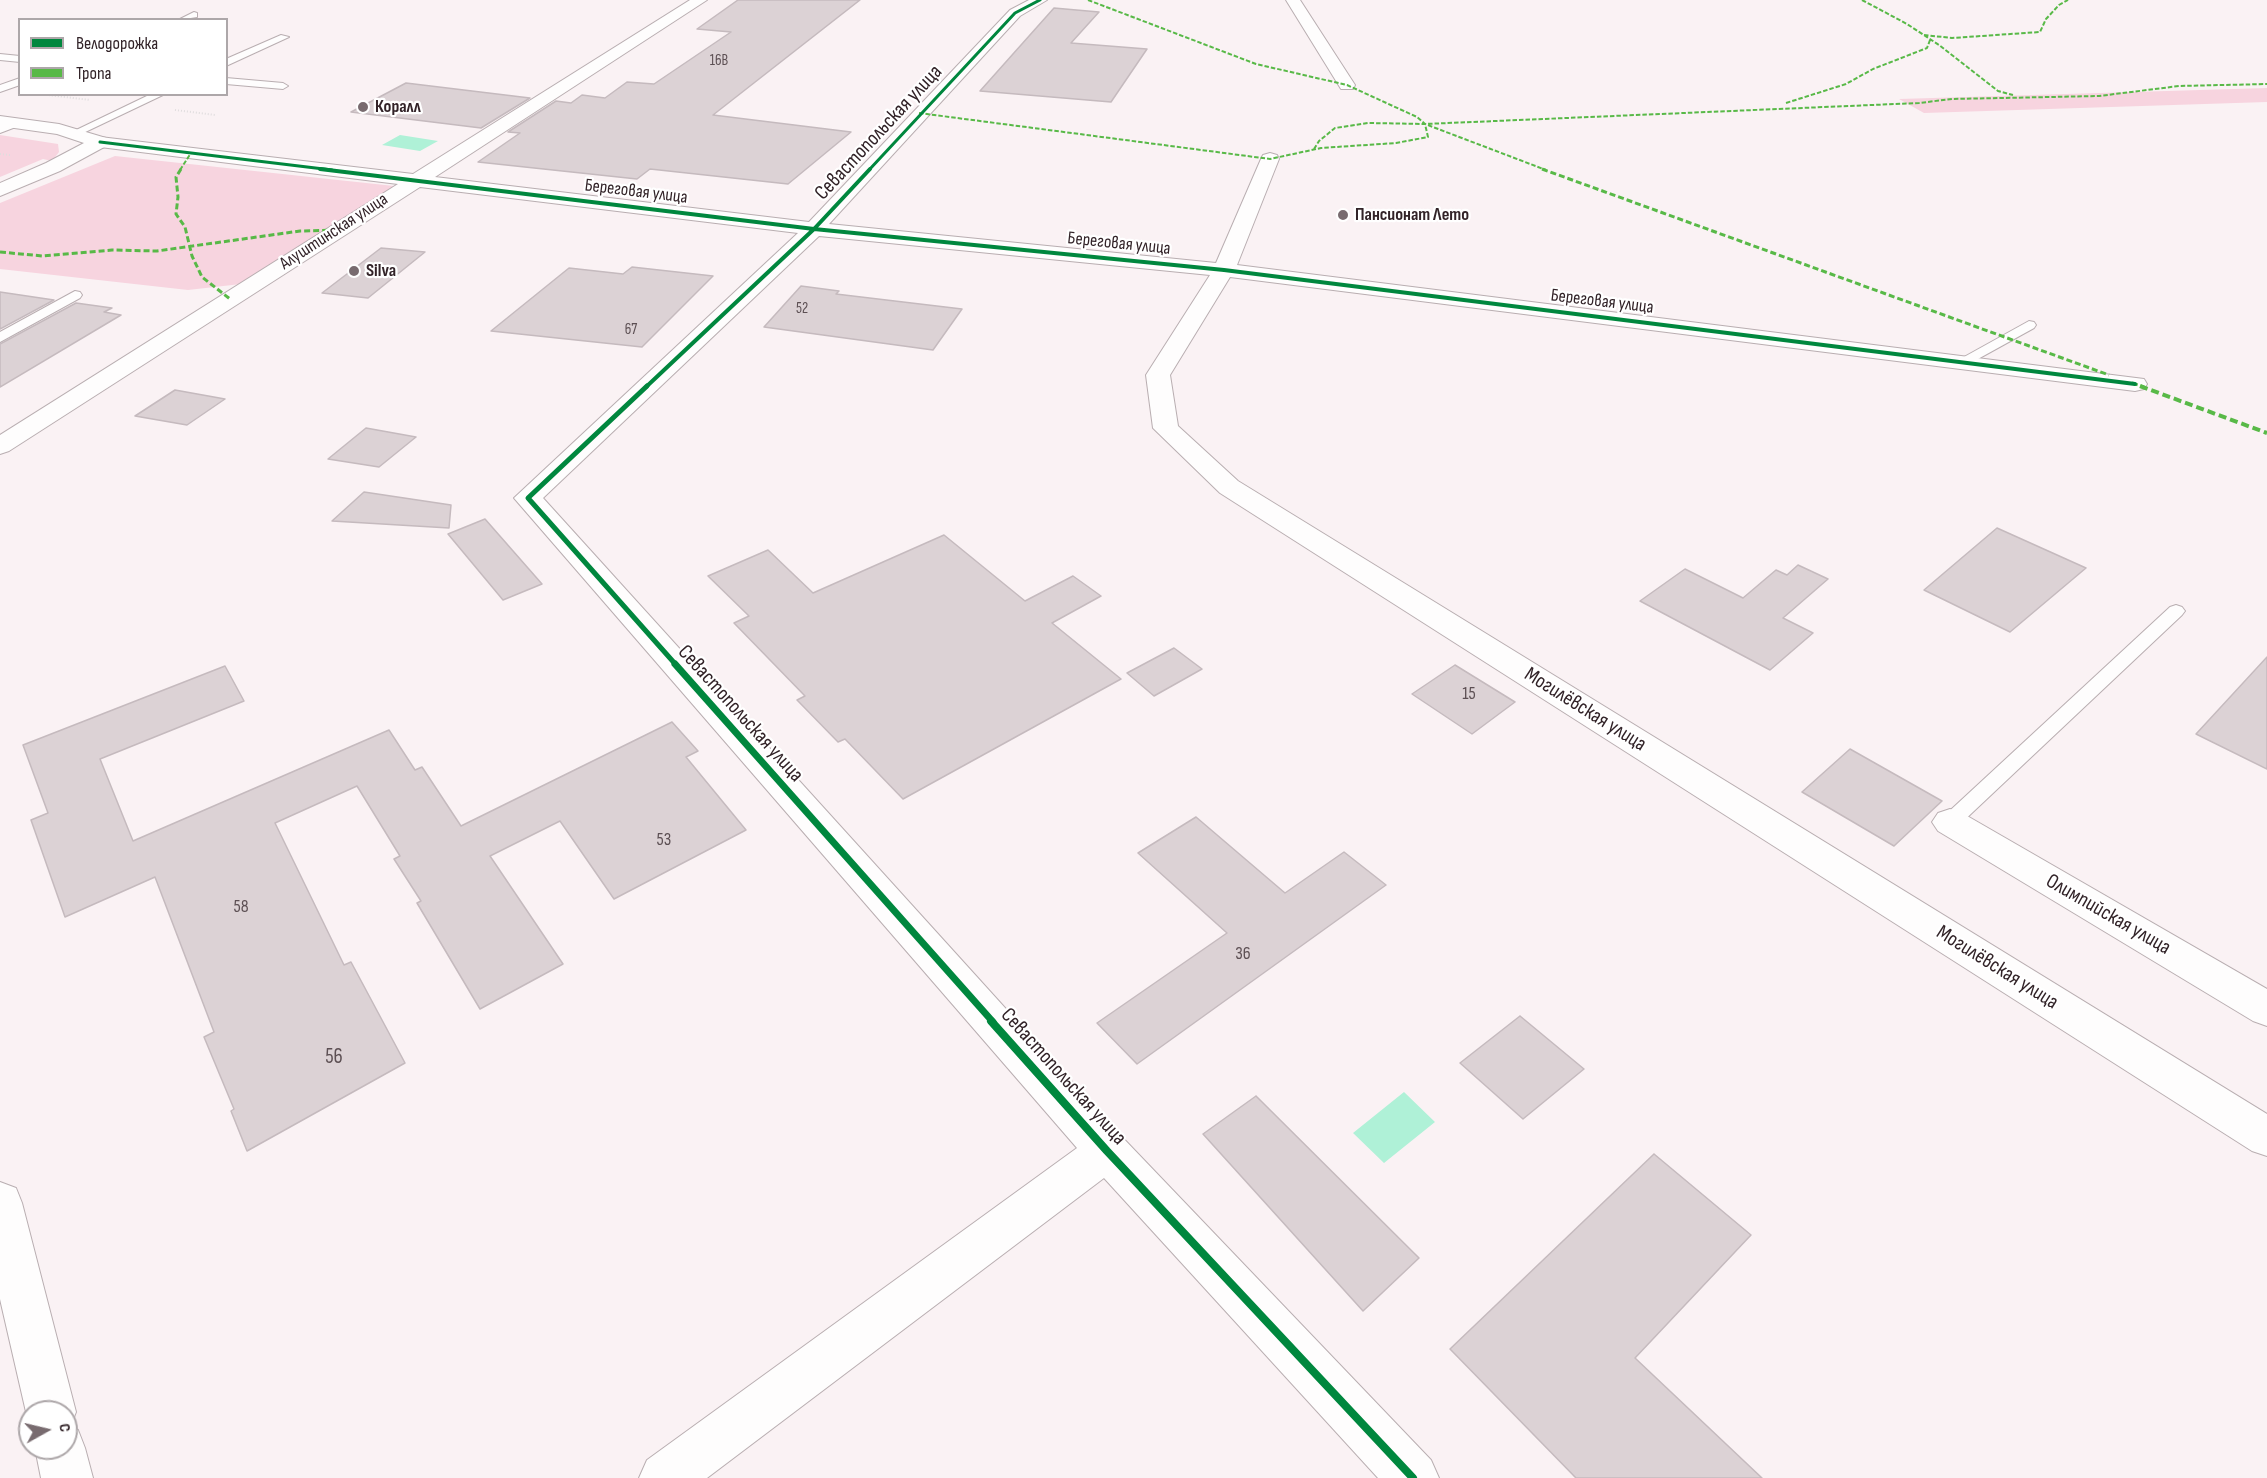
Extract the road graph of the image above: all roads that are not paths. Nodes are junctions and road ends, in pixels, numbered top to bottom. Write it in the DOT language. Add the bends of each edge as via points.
graph roads {
  1 [pos="700,0"];
  2 [pos="1040,0"];
  3 [pos="1293,0"];
  4 [pos="194,15"];
  5 [pos="187,18"];
  6 [pos="284,37"];
  7 [pos="0,57"];
  8 [pos="18,59"];
  9 [pos="228,62"];
  10 [pos="228,81"];
  11 [pos="18,82"];
  12 [pos="1347,84"];
  13 [pos="283,86"];
  14 [pos="0,89"];
  15 [pos="156,96"];
  16 [pos="6,125"];
  17 [pos="75,134"];
  18 [pos="100,142"];
  19 [pos="1270,159"];
  20 [pos="416,180"];
  21 [pos="0,190"];
  22 [pos="814,228"];
  23 [pos="1224,270"];
  24 [pos="75,295"];
  25 [pos="2029,325"];
  26 [pos="0,338"];
  27 [pos="1962,363"];
  28 [pos="2135,384"];
  29 [pos="0,446"];
  30 [pos="2176,611"];
  31 [pos="1950,822"];
  32 [pos="2267,1009"];
  33 [pos="2267,1137"];
  34 [pos="1107,1151"];
  35 [pos="0,1203"];
  36 [pos="48,1400"];
  37 [pos="63,1460"];
  38 [pos="67,1478"];
  39 [pos="665,1478"];
  40 [pos="1413,1478"];
  1 -- 20 [label="street, Алуштинская улица"];
  2 -- 22 [label="street, Севастопольская улица" via="1015,13"];
  3 -- 12 [label="street"];
  4 -- 5 [label="lane"];
  6 -- 9 [label="lane"];
  7 -- 8 [label="lane"];
  10 -- 13 [label="lane"];
  11 -- 14 [label="lane"];
  15 -- 17 [label="lane"];
  16 -- 17 [label="street, Береговая улица"];
  17 -- 18 [label="street, Береговая улица"];
  18 -- 20 [label="street, Береговая улица"];
  18 -- 21 [label="street"];
  19 -- 23 [label="street, Могилёвская улица"];
  20 -- 22 [label="street, Береговая улица"];
  20 -- 29 [label="street, Алуштинская улица"];
  22 -- 23 [label="street, Береговая улица"];
  22 -- 34 [label="street, Севастопольская улица" via="528,498"];
  23 -- 27 [label="street, Береговая улица"];
  23 -- 33 [label="street, Могилёвская улица" via="1158,375 1166,428 1229,487"];
  24 -- 26 [label="lane"];
  25 -- 27 [label="lane"];
  27 -- 28 [label="street, Береговая улица"];
  30 -- 31 [label="lane"];
  31 -- 32 [label="street, Олимпийская улица"];
  34 -- 39 [label="street"];
  34 -- 40 [label="street, Севастопольская улица"];
  35 -- 36 [label="street"];
  37 -- 38 [label="street"];
}
